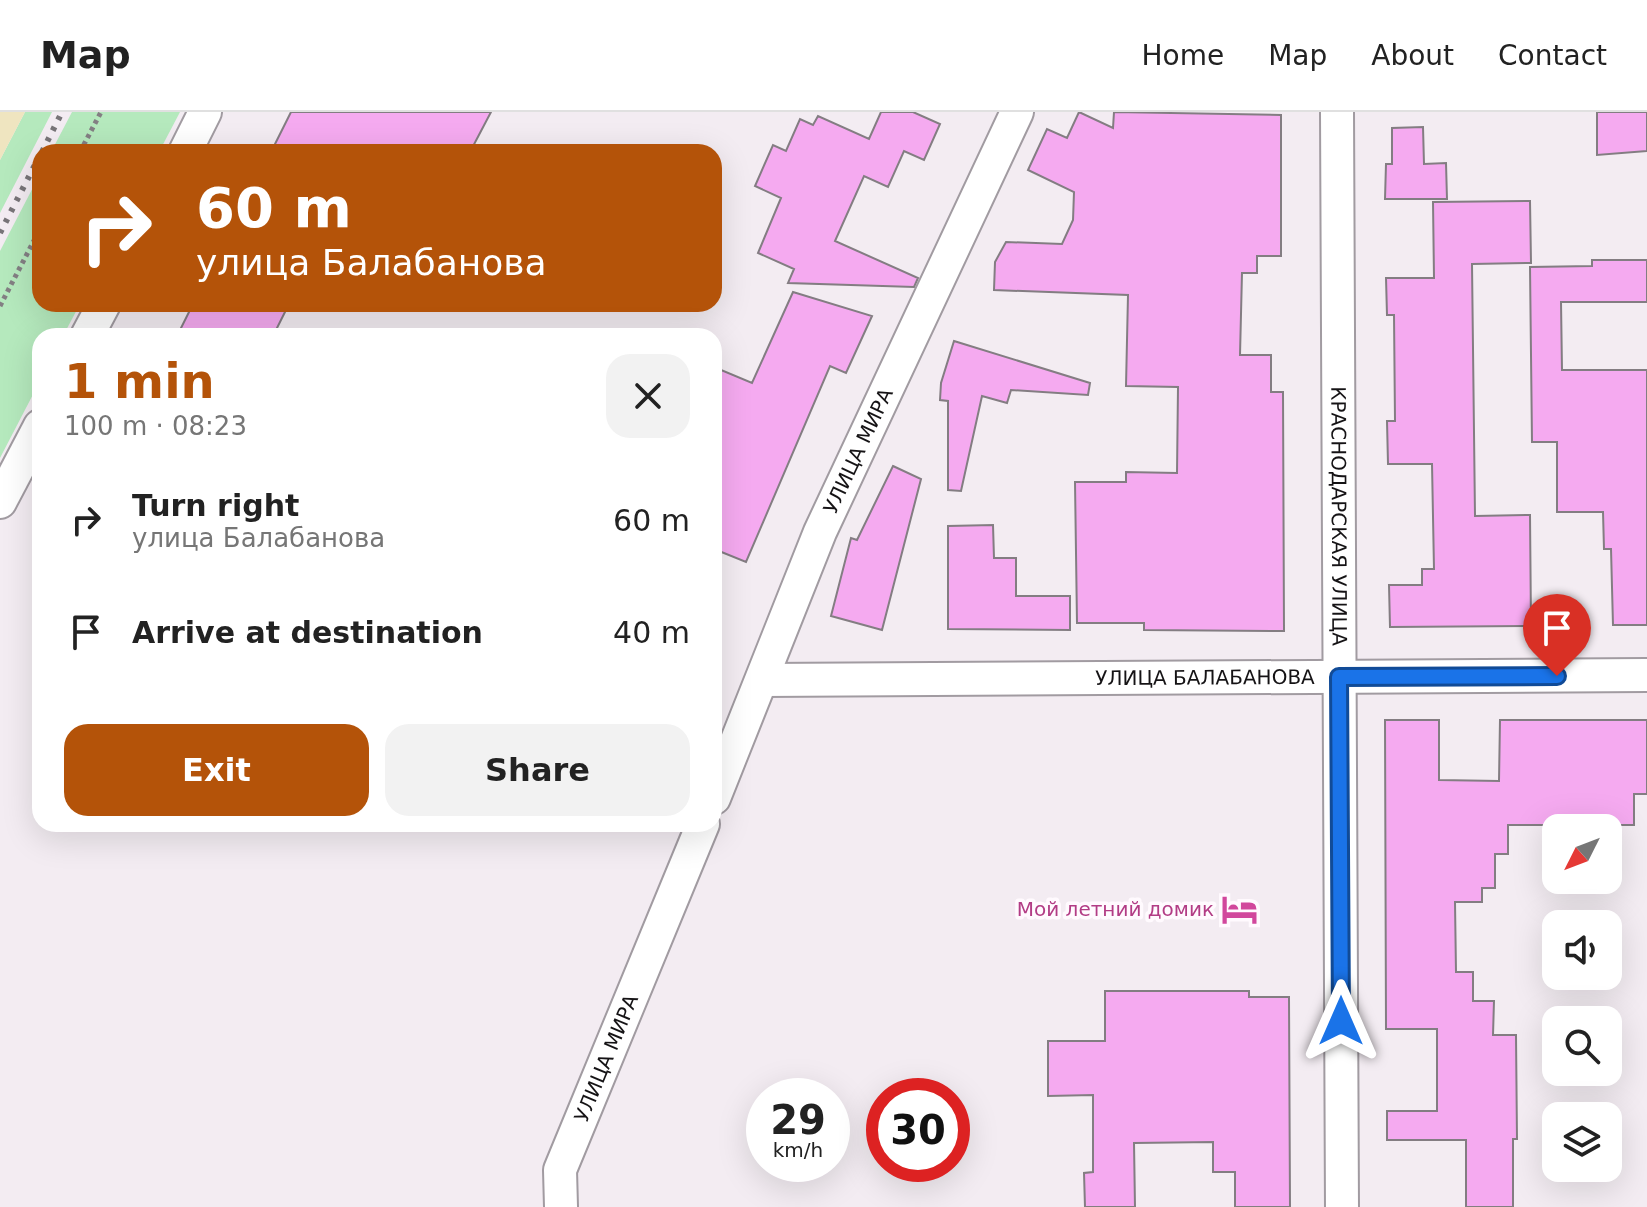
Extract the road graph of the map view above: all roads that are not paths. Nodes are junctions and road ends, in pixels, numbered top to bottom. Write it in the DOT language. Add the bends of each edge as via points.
graph roads {
  1 [pos="205,112"];
  2 [pos="1017,112"];
  3 [pos="1337,112"];
  4 [pos="189,144"];
  5 [pos="32,441"];
  6 [pos="0,502"];
  7 [pos="1647,675"];
  8 [pos="1339,677"];
  9 [pos="763,680"];
  10 [pos="722,779"];
  11 [pos="700,832"];
  12 [pos="561,1207"];
  13 [pos="1342,1207"];
  1 -- 4 [label="street"];
  2 -- 9 [label="street, УЛИЦА МИРА" via="820,532"];
  3 -- 8 [label="street, КРАСНОДАРСКАЯ УЛИЦА"];
  5 -- 6 [label="street"];
  7 -- 8 [label="street, УЛИЦА БАЛАБАНОВА"];
  8 -- 9 [label="street, УЛИЦА БАЛАБАНОВА"];
  8 -- 13 [label="street, КРАСНОДАРСКАЯ УЛИЦА"];
  9 -- 10 [label="street, УЛИЦА МИРА"];
  11 -- 12 [label="street, УЛИЦА МИРА" via="560,1170"];
}
